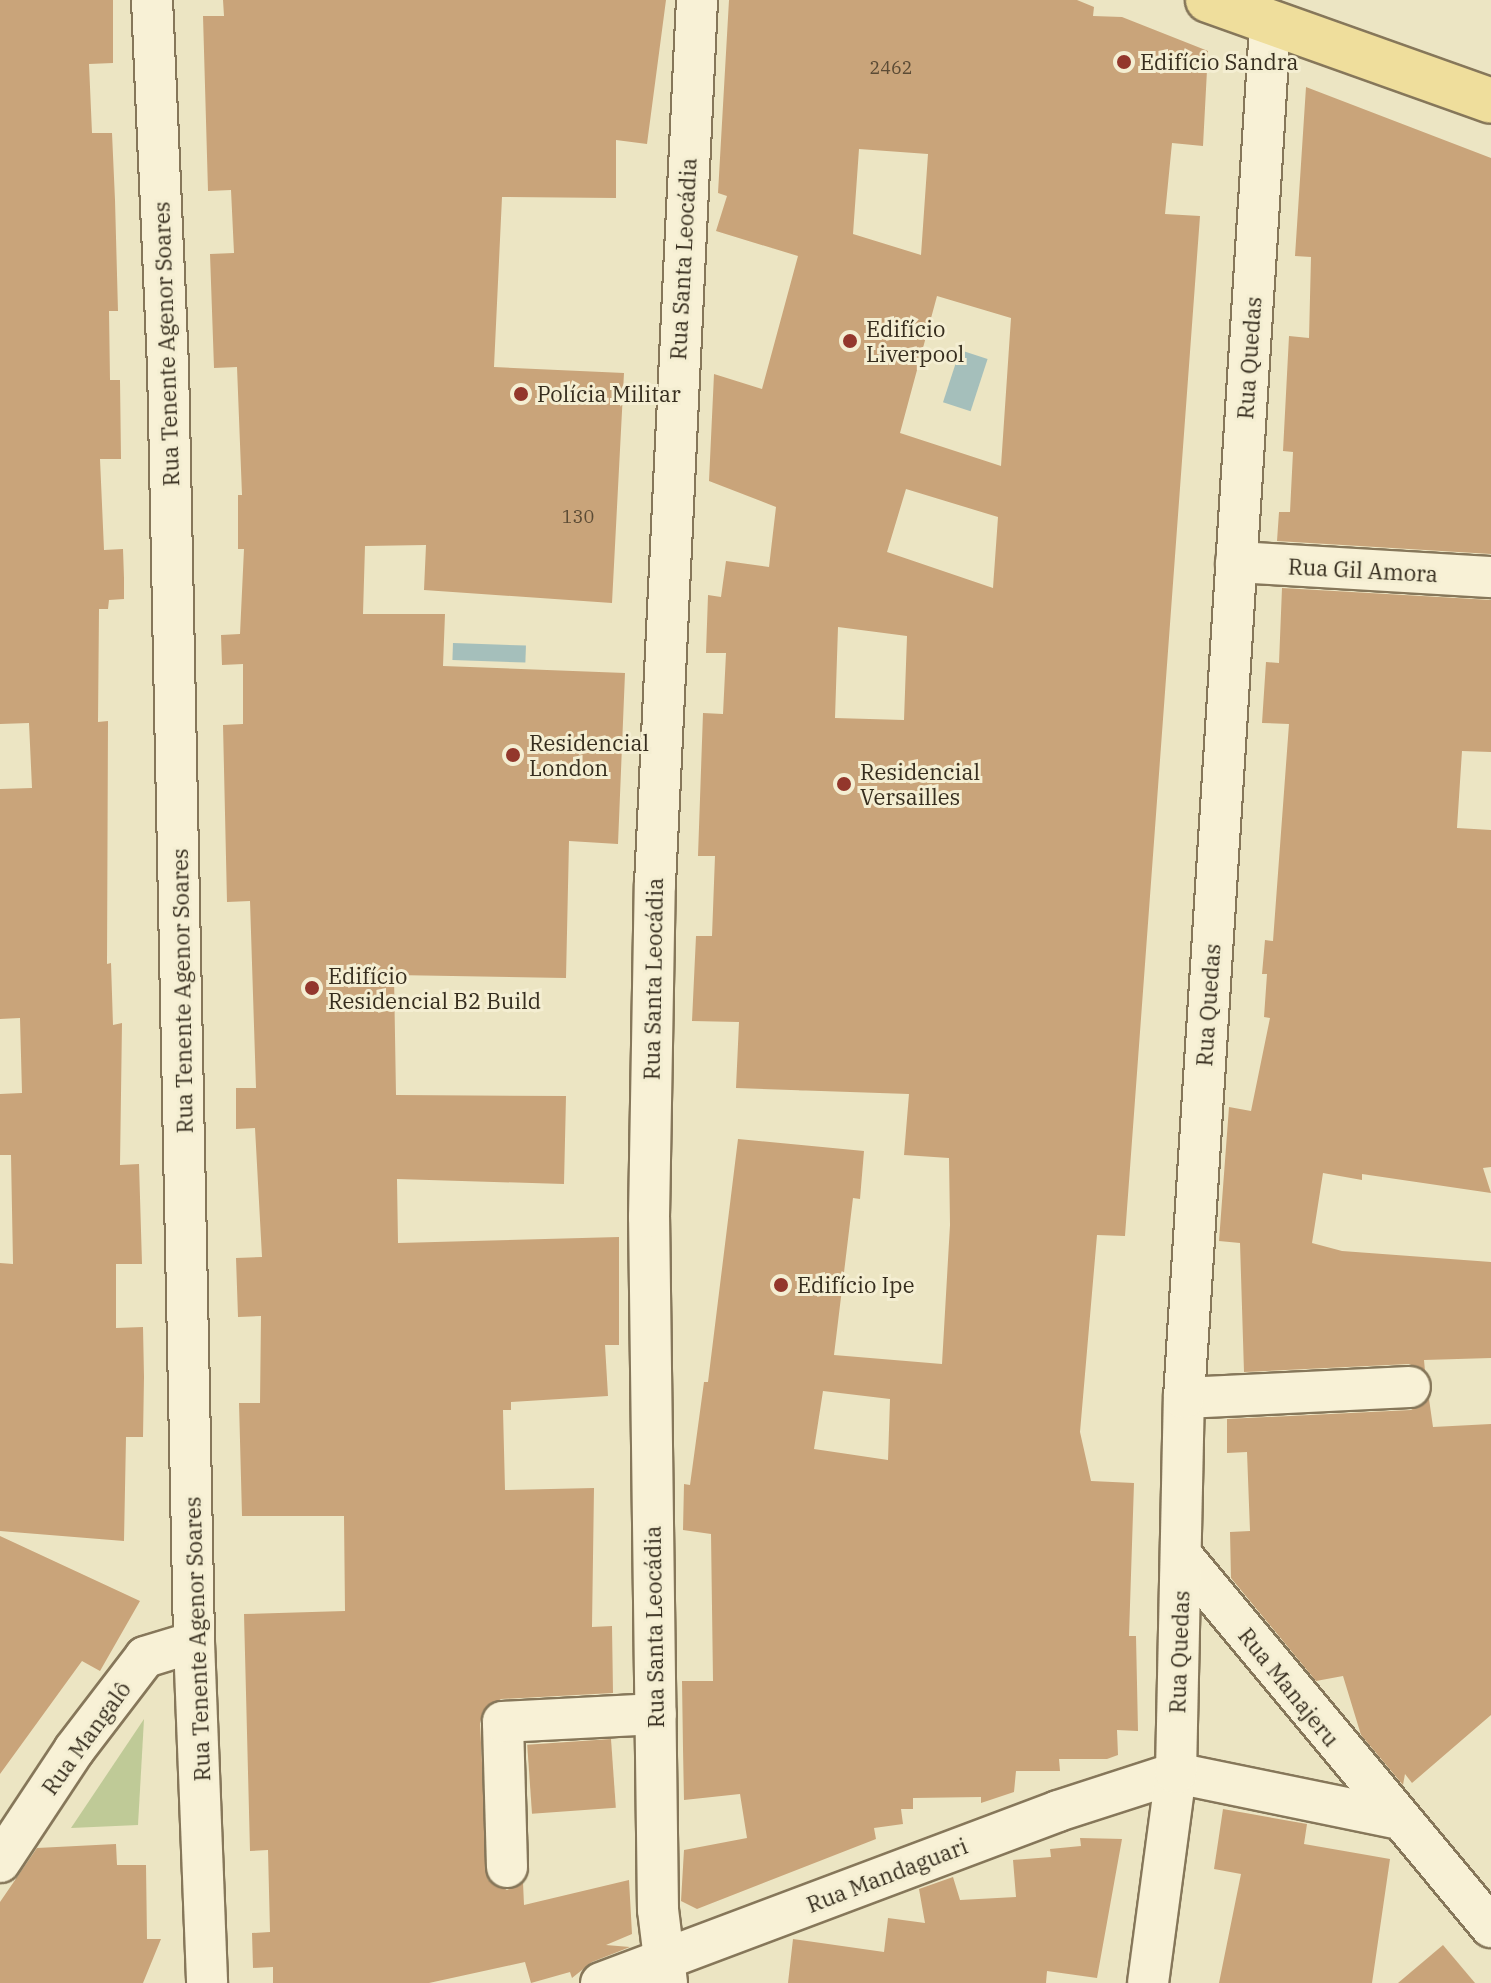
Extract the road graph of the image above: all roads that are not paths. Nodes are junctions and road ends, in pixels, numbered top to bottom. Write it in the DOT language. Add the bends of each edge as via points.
graph roads {
  1 [pos="152,0"];
  2 [pos="697,0"];
  3 [pos="1208,0"];
  4 [pos="1270,26"];
  5 [pos="1491,101"];
  6 [pos="1236,562"];
  7 [pos="1491,577"];
  8 [pos="1410,1387"];
  9 [pos="1184,1398"];
  10 [pos="1182,1556"];
  11 [pos="194,1642"];
  12 [pos="656,1714"];
  13 [pos="1176,1773"];
  14 [pos="1395,1818"];
  15 [pos="0,1862"];
  16 [pos="507,1867"];
  17 [pos="1491,1927"];
  18 [pos="667,1970"];
  19 [pos="207,1983"];
  20 [pos="601,1983"];
  21 [pos="1148,1983"];
  1 -- 11 [label="street, Rua Tenente Agenor Soares" via="168,365"];
  2 -- 12 [label="street, Rua Santa Leocádia" via="655,884 649,1217"];
  3 -- 4 [label="main road"];
  4 -- 5 [label="main road"];
  4 -- 6 [label="street, Rua Quedas"];
  6 -- 7 [label="street, Rua Gil Amora"];
  6 -- 9 [label="street, Rua Quedas"];
  8 -- 9 [label="street"];
  9 -- 10 [label="street, Rua Quedas"];
  10 -- 13 [label="street, Rua Quedas"];
  10 -- 14 [label="street, Rua Manajeru"];
  11 -- 15 [label="street, Rua Mangalô" via="145,1657 74,1750"];
  11 -- 19 [label="street, Rua Tenente Agenor Soares"];
  12 -- 16 [label="street" via="503,1722"];
  12 -- 18 [label="street, Rua Santa Leocádia" via="658,1910"];
  13 -- 14 [label="street"];
  13 -- 18 [label="street, Rua Mandaguari" via="1058,1811"];
  13 -- 21 [label="street, Rua Quedas"];
  14 -- 17 [label="street, Rua Manajeru"];
  18 -- 20 [label="street, Rua Mandaguari"];
}
